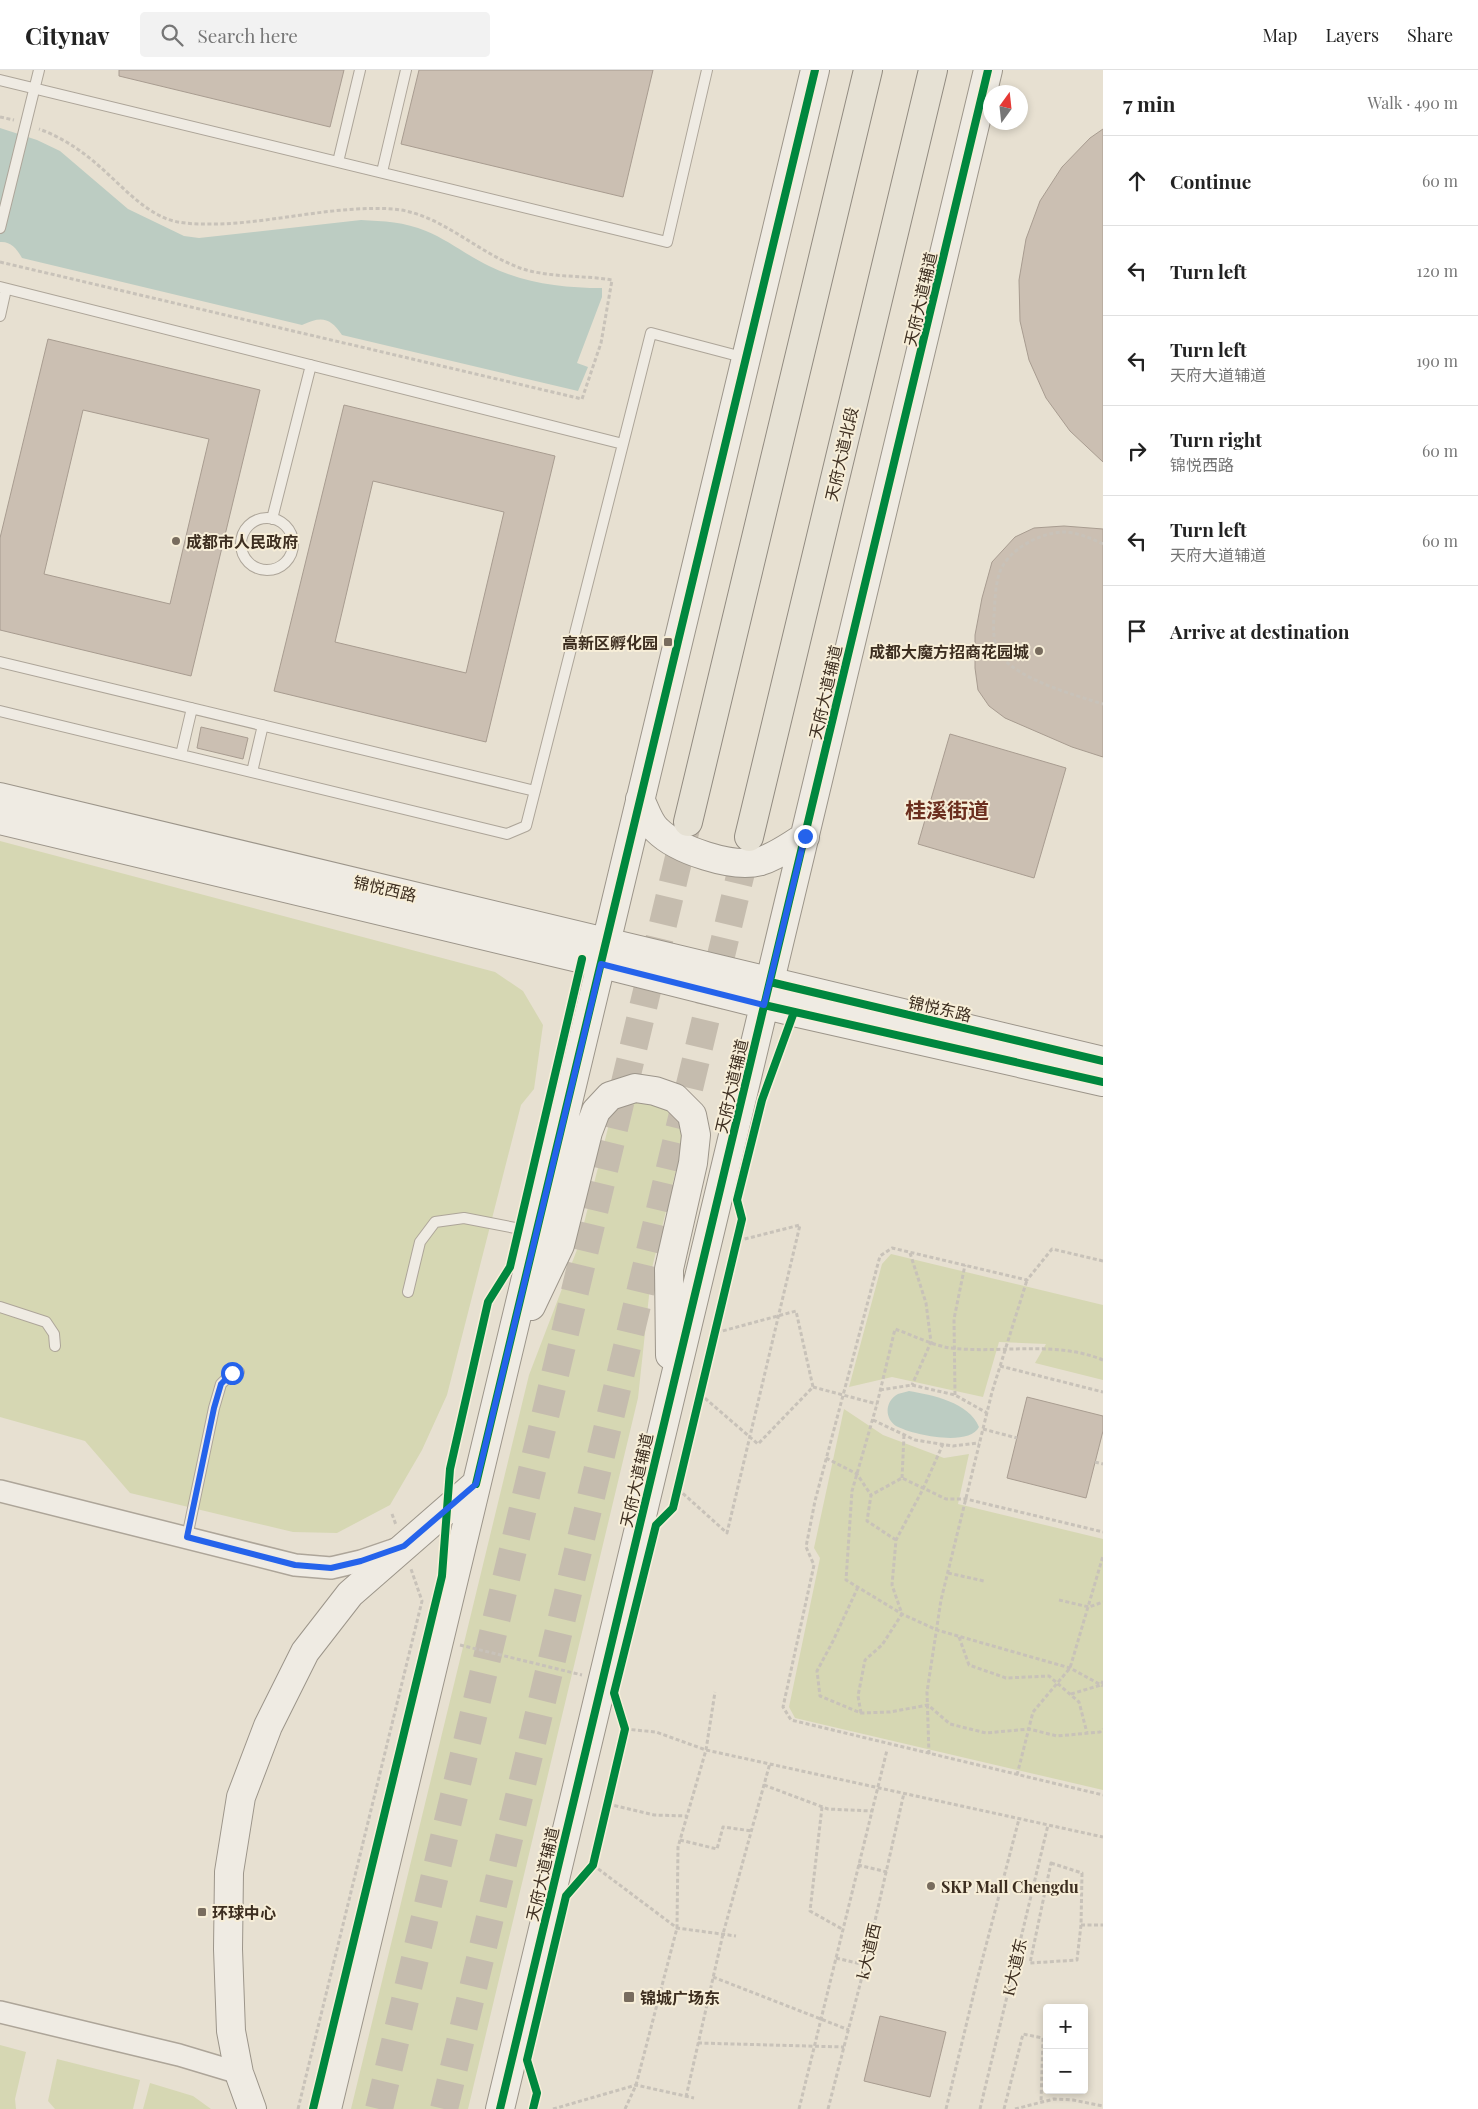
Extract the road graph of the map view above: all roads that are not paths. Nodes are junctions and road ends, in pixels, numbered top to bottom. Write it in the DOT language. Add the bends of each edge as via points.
graph roads {
  1 [pos="39,70"];
  2 [pos="360,70"];
  3 [pos="406,70"];
  4 [pos="707,70"];
  5 [pos="815,70"];
  6 [pos="868,70"];
  7 [pos="933,70"];
  8 [pos="988,70"];
  9 [pos="0,80"];
  10 [pos="34,88"];
  11 [pos="338,162"];
  12 [pos="382,172"];
  13 [pos="0,228"];
  14 [pos="3,288"];
  15 [pos="0,316"];
  16 [pos="746,358"];
  17 [pos="311,365"];
  18 [pos="623,444"];
  19 [pos="272,519"];
  20 [pos="0,662"];
  21 [pos="192,708"];
  22 [pos="0,711"];
  23 [pos="263,725"];
  24 [pos="180,755"];
  25 [pos="252,772"];
  26 [pos="535,791"];
  27 [pos="0,796"];
  28 [pos="640,799"];
  29 [pos="0,820"];
  30 [pos="688,822"];
  31 [pos="805,836"];
  32 [pos="749,837"];
  33 [pos="604,952"];
  34 [pos="767,993"];
  35 [pos="1103,1061"];
  36 [pos="1103,1082"];
  37 [pos="537,1232"];
  38 [pos="408,1292"];
  39 [pos="0,1307"];
  40 [pos="55,1346"];
  41 [pos="508,1354"];
  42 [pos="239,1372"];
  43 [pos="671,1394"];
  44 [pos="476,1484"];
  45 [pos="0,1491"];
  46 [pos="187,1537"];
  47 [pos="404,1546"];
  48 [pos="0,2012"];
  49 [pos="239,2073"];
  50 [pos="252,2109"];
  51 [pos="327,2109"];
  52 [pos="500,2109"];
  1 -- 10 [label="lane"];
  2 -- 11 [label="lane"];
  3 -- 12 [label="lane"];
  4 -- 12 [label="lane" via="667,242"];
  5 -- 16 [label="street"];
  6 -- 30 [label="main road"];
  7 -- 32 [label="main road, 天府大道北段"];
  8 -- 31 [label="street, 天府大道辅道"];
  9 -- 10 [label="lane"];
  10 -- 11 [label="lane"];
  10 -- 13 [label="lane"];
  11 -- 12 [label="lane"];
  14 -- 15 [label="lane"];
  14 -- 17 [label="lane"];
  16 -- 18 [label="lane" via="651,333"];
  16 -- 28 [label="street"];
  17 -- 18 [label="lane"];
  17 -- 19 [label="lane"];
  18 -- 26 [label="lane"];
  19 -- 19 [label="lane" via="255,521 243,534 241,542 246,559 260,569 276,568 289,558 292,550 293,542 286,527"];
  20 -- 21 [label="lane"];
  21 -- 23 [label="lane"];
  21 -- 24 [label="lane"];
  22 -- 24 [label="lane"];
  23 -- 25 [label="lane"];
  23 -- 26 [label="lane"];
  24 -- 25 [label="lane"];
  25 -- 26 [label="lane" via="507,834 526,826"];
  27 -- 33 [label="street, 锦悦西路"];
  28 -- 31 [label="street" via="655,829 675,844 730,862 760,861"];
  28 -- 33 [label="street"];
  29 -- 33 [label="street, 锦悦西路"];
  31 -- 34 [label="street, 天府大道辅道"];
  33 -- 34 [label="street, 锦悦西路"];
  33 -- 37 [label="street"];
  34 -- 35 [label="street, 锦悦东路"];
  34 -- 36 [label="street"];
  34 -- 43 [label="street, 天府大道辅道"];
  37 -- 38 [label="lane" via="464,1218 435,1222 420,1242"];
  37 -- 41 [label="street"];
  39 -- 40 [label="lane" via="46,1322 54,1334"];
  41 -- 43 [label="street" via="560,1245 596,1112 610,1096 634,1088 655,1091 675,1098 692,1115 696,1135 693,1163 668,1269"];
  41 -- 44 [label="street"];
  42 -- 46 [label="lane" via="232,1373 221,1384"];
  43 -- 52 [label="street, 天府大道辅道"];
  44 -- 47 [label="street"];
  44 -- 51 [label="street" via="427,1637"];
  45 -- 46 [label="street"];
  46 -- 47 [label="street" via="295,1565 331,1568"];
  47 -- 49 [label="street" via="350,1594 305,1652 268,1726 241,1797 229,1872 228,1949 232,2031"];
  48 -- 49 [label="street" via="179,2055"];
  49 -- 50 [label="street"];
}
